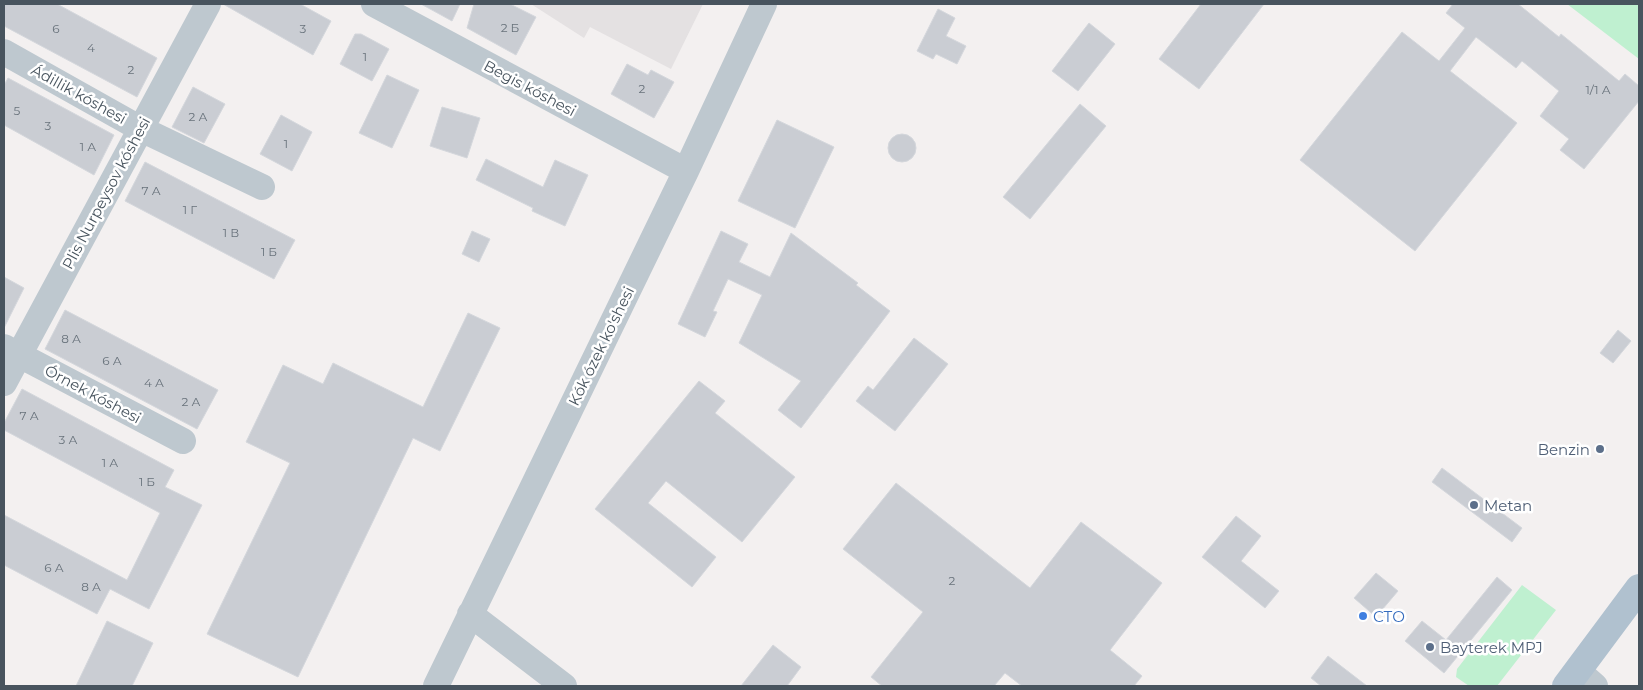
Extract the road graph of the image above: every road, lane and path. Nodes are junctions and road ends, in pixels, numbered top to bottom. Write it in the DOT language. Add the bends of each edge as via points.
graph roads {
  1 [pos="208,4"];
  2 [pos="374,4"];
  3 [pos="764,4"];
  4 [pos="4,52"];
  5 [pos="141,129"];
  6 [pos="686,172"];
  7 [pos="262,187"];
  8 [pos="11,351"];
  9 [pos="4,383"];
  10 [pos="183,441"];
  11 [pos="1639,588"];
  12 [pos="470,614"];
  13 [pos="1580,681"];
  14 [pos="436,686"];
  15 [pos="564,686"];
  1 -- 5 [label="street, Plis Nurpeysov kóshesi"];
  2 -- 6 [label="street, Begis kóshesi"];
  3 -- 6 [label="street, Kók ózek ko'shesi"];
  4 -- 5 [label="street, Ádillik kóshesi"];
  5 -- 7 [label="street, Ádillik kóshesi"];
  5 -- 8 [label="street, Plis Nurpeysov kóshesi"];
  6 -- 12 [label="street, Kók ózek ko'shesi"];
  8 -- 9 [label="street, Plis Nurpeysov kóshesi"];
  8 -- 10 [label="street, Órnek kóshesi"];
  11 -- 13 [label="main road"];
  12 -- 14 [label="street, Kók ózek ko'shesi"];
  12 -- 15 [label="street"];
}
